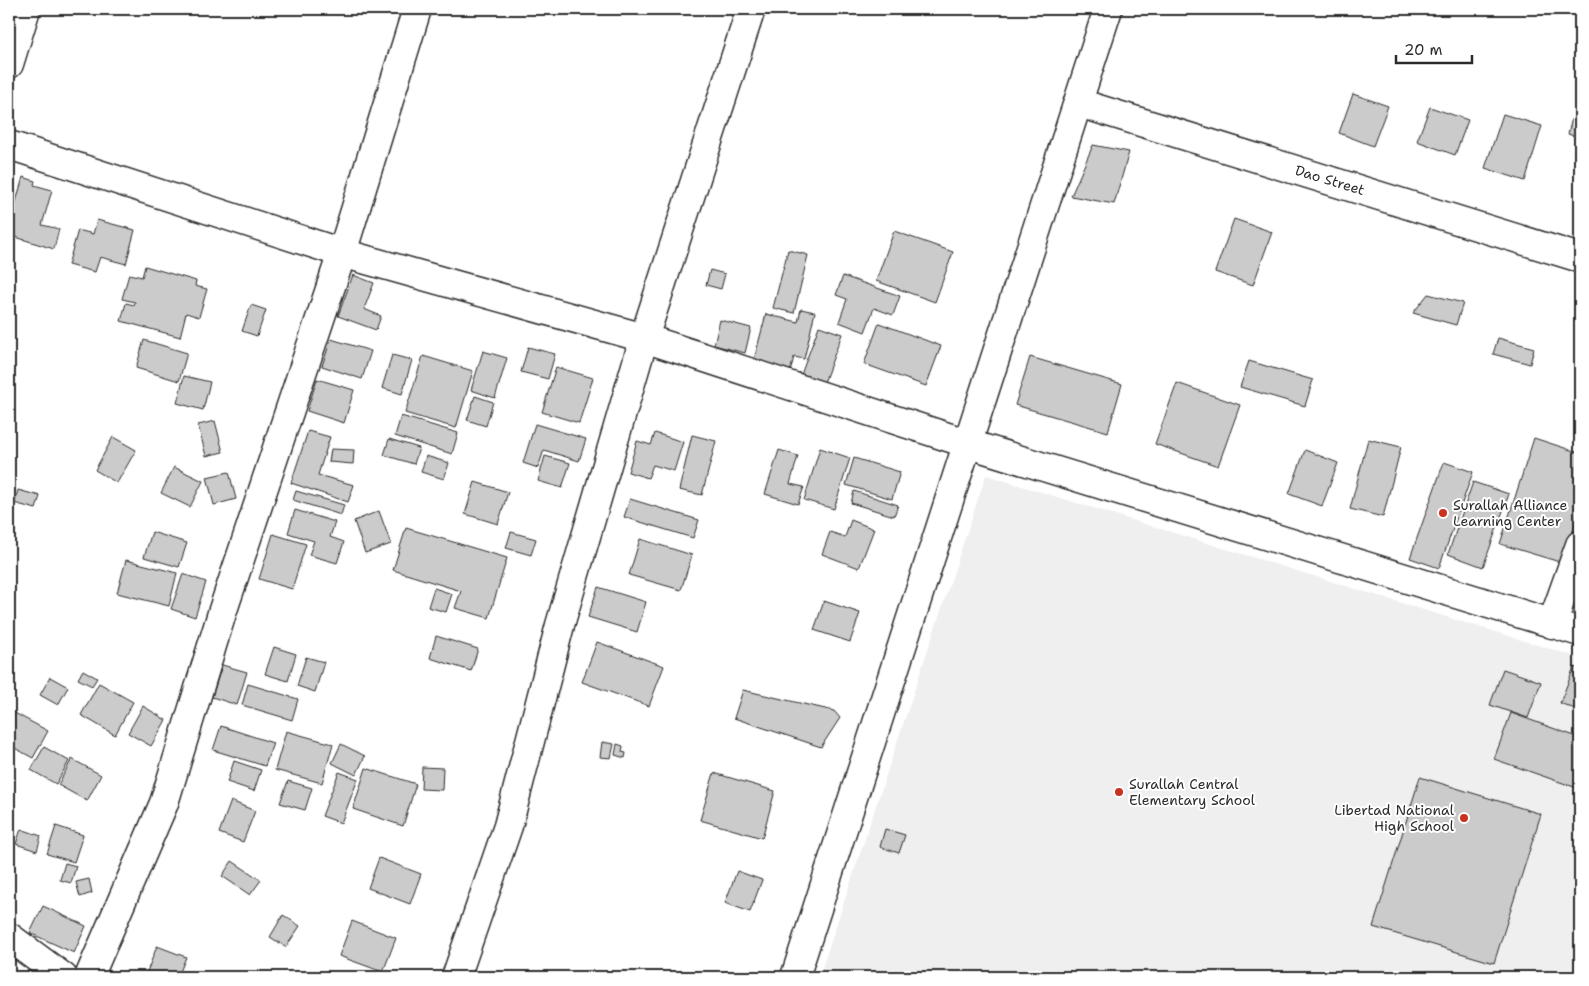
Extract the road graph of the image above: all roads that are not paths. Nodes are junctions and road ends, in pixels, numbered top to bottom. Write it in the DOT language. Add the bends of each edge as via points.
graph roads {
  1 [pos="26,9"];
  2 [pos="417,9"];
  3 [pos="751,9"];
  4 [pos="1108,9"];
  5 [pos="9,64"];
  6 [pos="1079,103"];
  7 [pos="9,145"];
  8 [pos="342,253"];
  9 [pos="1580,258"];
  10 [pos="644,338"];
  11 [pos="969,444"];
  12 [pos="1580,546"];
  13 [pos="1552,624"];
  14 [pos="1580,632"];
  15 [pos="9,937"];
  16 [pos="63,977"];
  17 [pos="89,977"];
  18 [pos="456,977"];
  19 [pos="795,977"];
  1 -- 5 [label="street"];
  2 -- 8 [label="street"];
  3 -- 10 [label="street"];
  4 -- 6 [label="street"];
  6 -- 9 [label="street, Dao Street"];
  6 -- 11 [label="street"];
  7 -- 8 [label="street"];
  8 -- 10 [label="street"];
  8 -- 17 [label="street" via="222,613 164,803"];
  10 -- 11 [label="street"];
  10 -- 18 [label="street" via="560,625 508,826"];
  11 -- 13 [label="street"];
  11 -- 19 [label="street"];
  12 -- 13 [label="street"];
  13 -- 14 [label="street"];
  15 -- 16 [label="street"];
}
